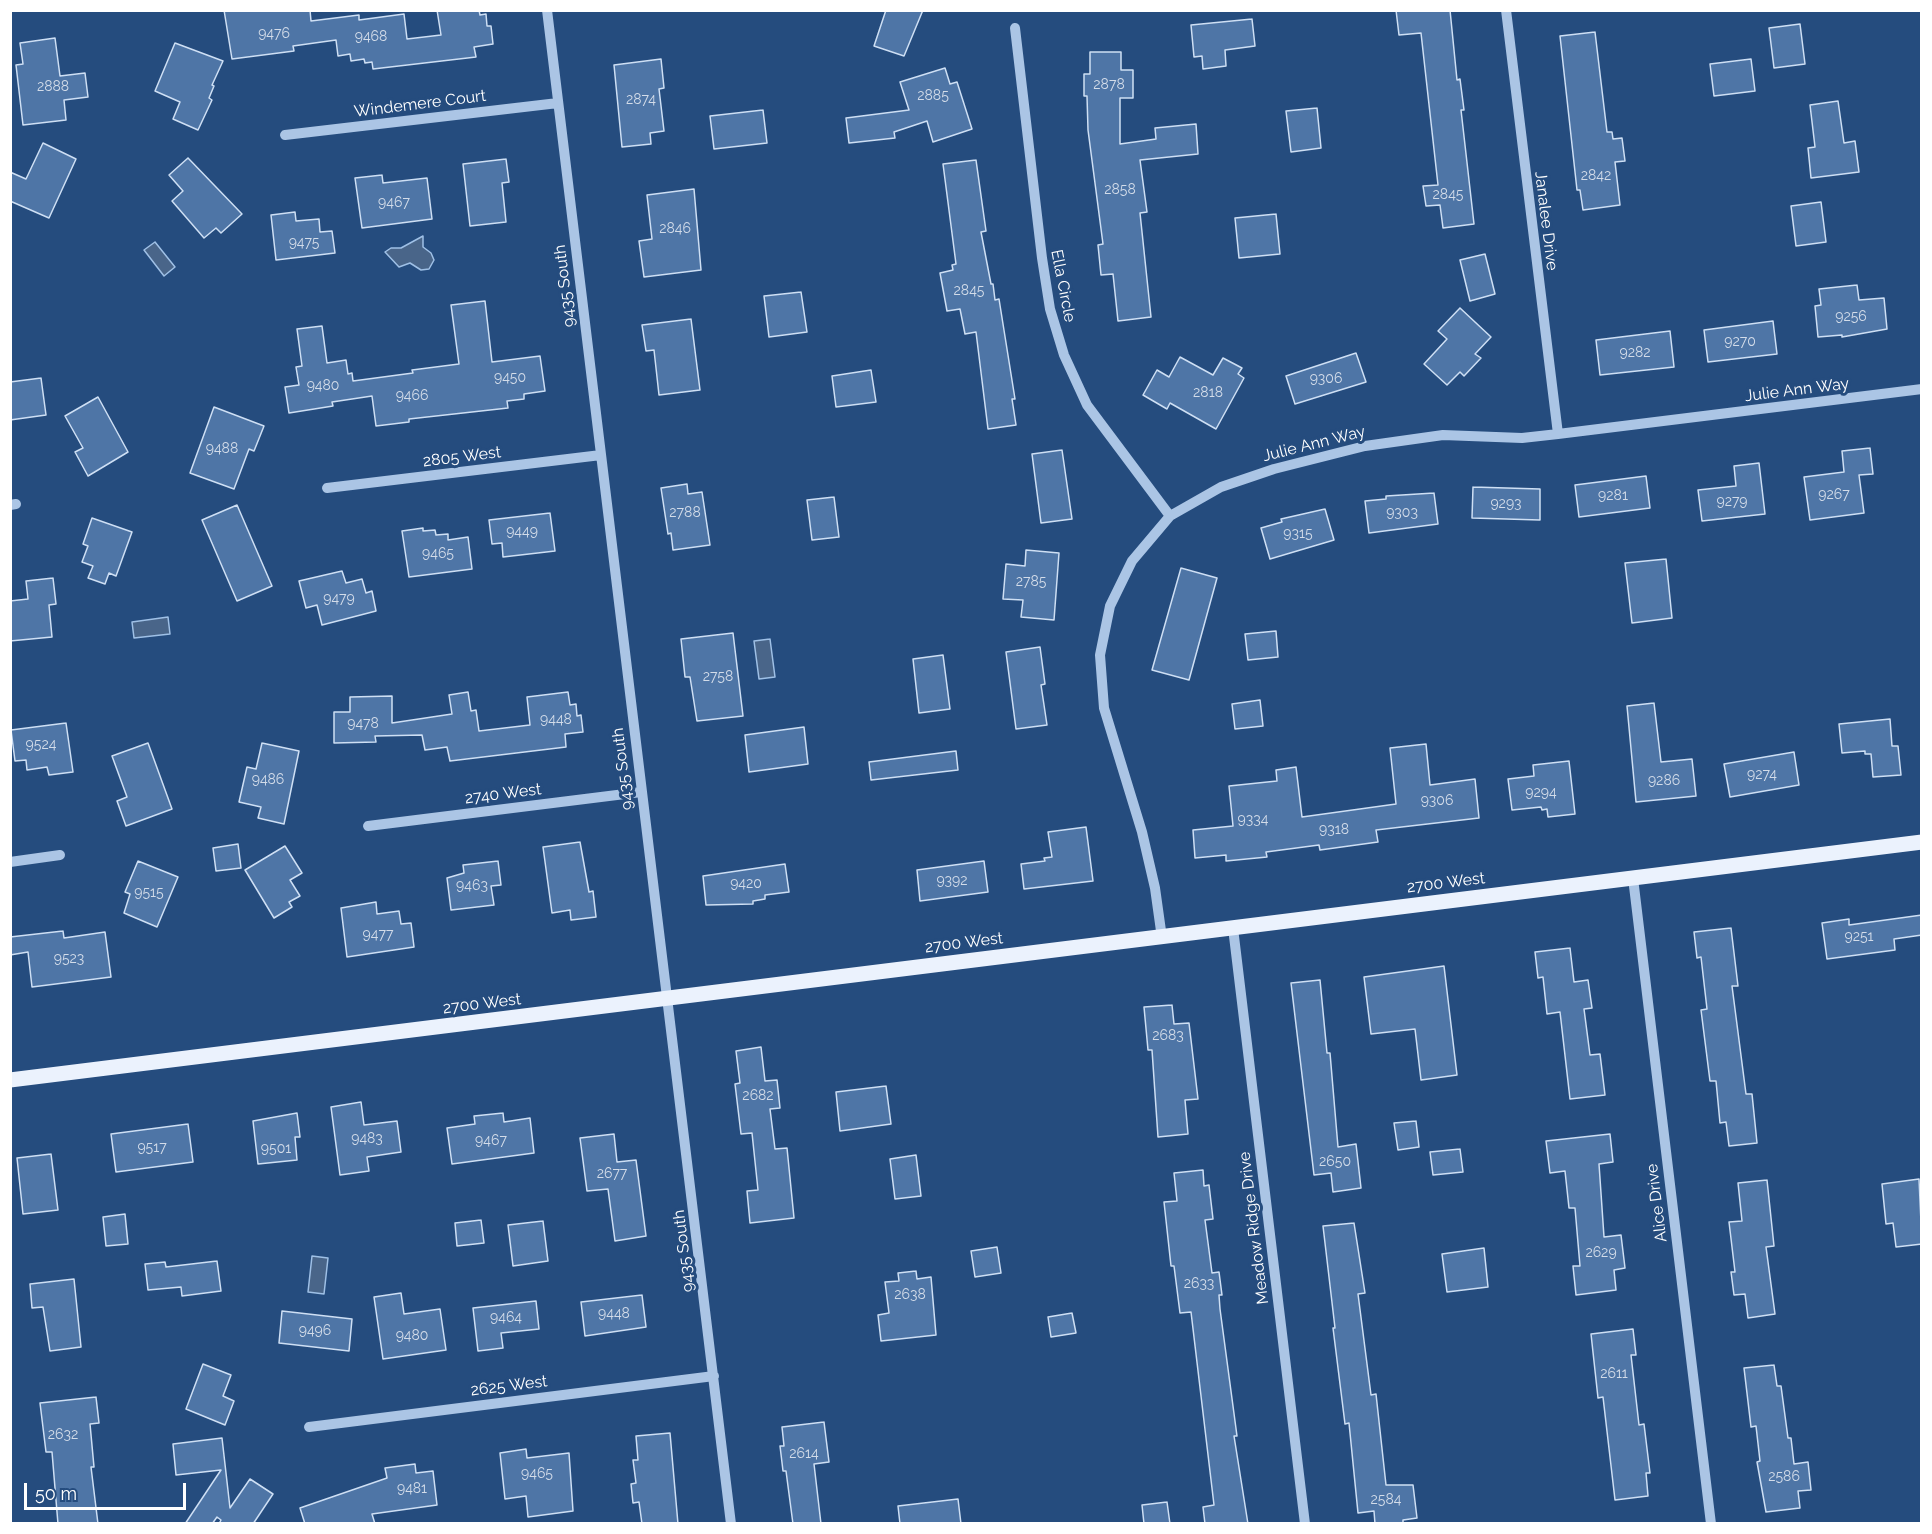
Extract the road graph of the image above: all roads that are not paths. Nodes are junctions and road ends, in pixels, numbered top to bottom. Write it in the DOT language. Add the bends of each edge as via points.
graph roads {
  1 [pos="547,10"];
  2 [pos="1506,10"];
  3 [pos="1015,28"];
  4 [pos="558,103"];
  5 [pos="285,135"];
  6 [pos="1922,389"];
  7 [pos="1558,434"];
  8 [pos="600,455"];
  9 [pos="327,488"];
  10 [pos="1170,516"];
  11 [pos="641,792"];
  12 [pos="368,826"];
  13 [pos="1922,842"];
  14 [pos="60,855"];
  15 [pos="10,861"];
  16 [pos="1634,878"];
  17 [pos="1233,928"];
  18 [pos="1162,938"];
  19 [pos="666,1000"];
  20 [pos="10,1080"];
  21 [pos="714,1376"];
  22 [pos="309,1427"];
  23 [pos="731,1524"];
  24 [pos="1305,1524"];
  25 [pos="1712,1524"];
  1 -- 4 [label="street, 9435 South"];
  2 -- 7 [label="street, Janalee Drive"];
  3 -- 10 [label="street, Ella Circle" via="1050,309 1064,355 1087,405"];
  4 -- 5 [label="street, Windemere Court"];
  4 -- 8 [label="street, 9435 South"];
  6 -- 7 [label="street, Julie Ann Way"];
  7 -- 10 [label="street, Julie Ann Way" via="1522,438 1443,435 1365,446 1221,487"];
  8 -- 9 [label="street, 2805 West"];
  8 -- 11 [label="street, 9435 South"];
  10 -- 18 [label="street, Julie Ann Way" via="1132,561 1110,606 1100,655 1104,708 1142,832"];
  11 -- 12 [label="street, 2740 West"];
  11 -- 19 [label="street, 9435 South"];
  13 -- 16 [label="main road, 2700 West"];
  14 -- 15 [label="street"];
  16 -- 17 [label="main road, 2700 West"];
  16 -- 25 [label="street, Alice Drive"];
  17 -- 18 [label="main road, 2700 West"];
  17 -- 24 [label="street, Meadow Ridge Drive"];
  18 -- 19 [label="main road, 2700 West"];
  19 -- 20 [label="main road, 2700 West"];
  19 -- 21 [label="street, 9435 South"];
  21 -- 22 [label="street, 2625 West"];
  21 -- 23 [label="street, 9435 South"];
}
